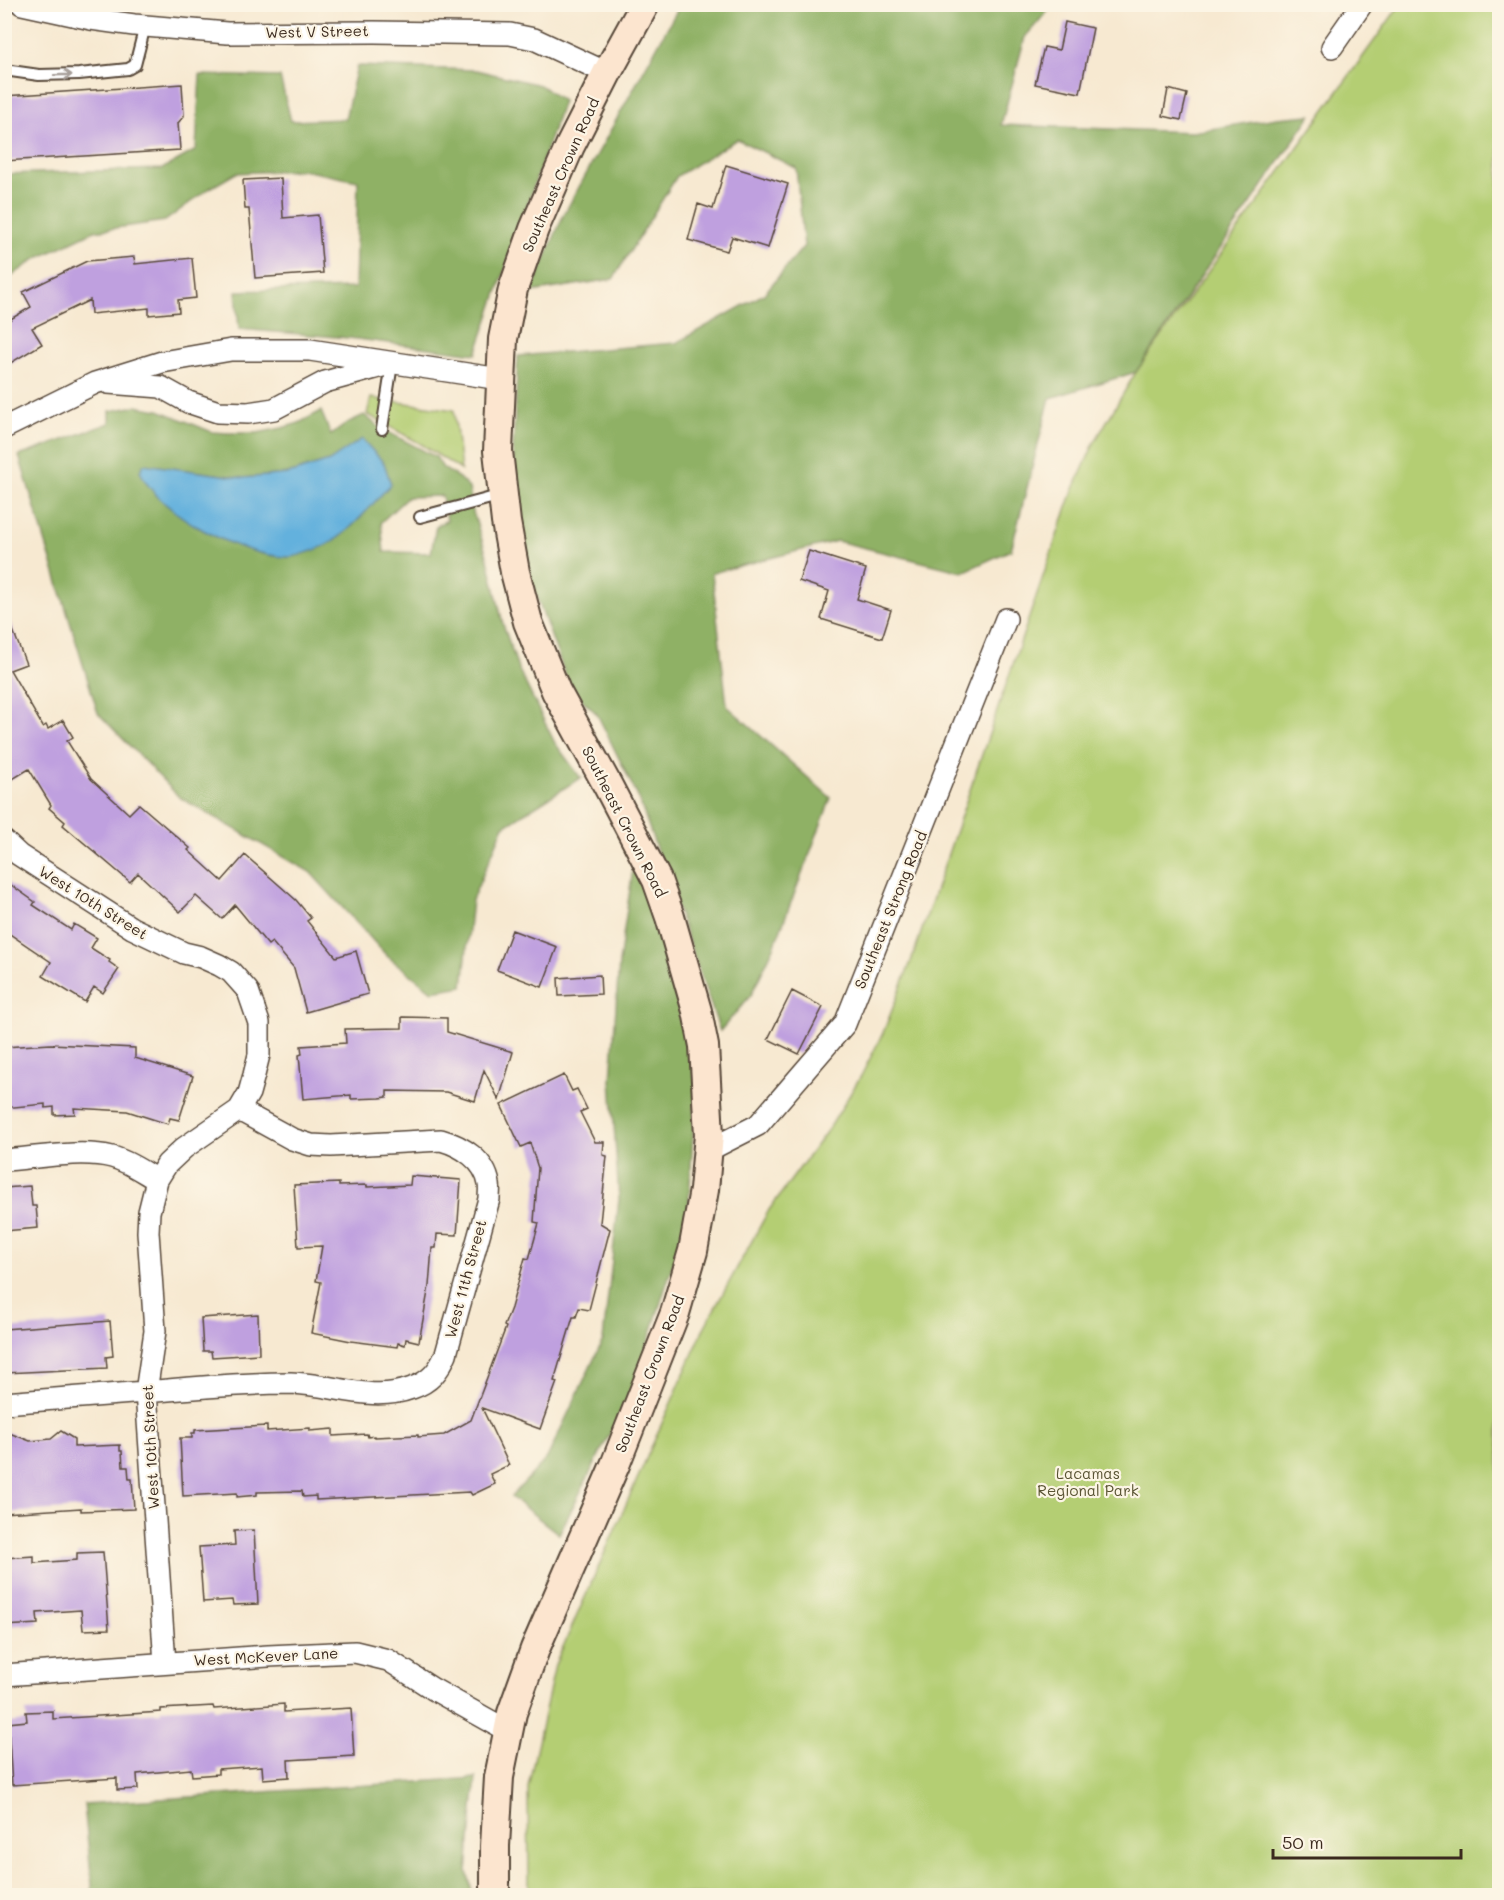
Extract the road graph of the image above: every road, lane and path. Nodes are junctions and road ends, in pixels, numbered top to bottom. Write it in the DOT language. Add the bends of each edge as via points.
graph roads {
  1 [pos="22,4"];
  2 [pos="645,4"];
  3 [pos="1362,4"];
  4 [pos="146,26"];
  5 [pos="1332,47"];
  6 [pos="4,70"];
  7 [pos="607,74"];
  8 [pos="392,364"];
  9 [pos="500,379"];
  10 [pos="95,382"];
  11 [pos="4,428"];
  12 [pos="382,429"];
  13 [pos="502,495"];
  14 [pos="420,517"];
  15 [pos="1006,620"];
  16 [pos="4,841"];
  17 [pos="239,1110"];
  18 [pos="707,1151"];
  19 [pos="4,1160"];
  20 [pos="157,1180"];
  21 [pos="146,1392"];
  22 [pos="4,1403"];
  23 [pos="165,1663"];
  24 [pos="4,1675"];
  25 [pos="508,1731"];
  26 [pos="495,1896"];
  1 -- 4 [label="street, West V Street"];
  2 -- 7 [label="street, Southeast Crown Road"];
  3 -- 5 [label="street"];
  6 -- 4 [label="lane, one-way" via="39,75 128,69 135,65"];
  4 -- 7 [label="street, West V Street" via="227,33 510,34 534,39"];
  7 -- 9 [label="street, Southeast Crown Road" via="570,146 513,289"];
  8 -- 9 [label="street"];
  8 -- 10 [label="street" via="310,350 231,350 162,362"];
  8 -- 10 [label="street" via="325,382 273,409 248,413 218,412 161,387"];
  8 -- 12 [label="lane"];
  9 -- 13 [label="street, Southeast Crown Road" via="498,451"];
  10 -- 11 [label="street"];
  13 -- 14 [label="lane"];
  13 -- 18 [label="street, Southeast Crown Road" via="515,572 532,632 556,692 657,880 670,917 704,1046"];
  15 -- 18 [label="street, Southeast Strong Road" via="845,1024 758,1125"];
  16 -- 17 [label="street, West 10th Street" via="19,855 132,928 184,953 219,964 241,982 254,1004 260,1037 254,1075"];
  17 -- 20 [label="street, West 10th Street" via="184,1148"];
  17 -- 21 [label="street, West 11th Street" via="292,1139 311,1144 441,1140 457,1144 476,1158 489,1184 489,1199 446,1354 440,1370 427,1381 390,1393 367,1394 291,1383"];
  18 -- 25 [label="street, Southeast Crown Road" via="693,1251 675,1313 615,1465 535,1649"];
  19 -- 20 [label="street" via="92,1154 130,1164"];
  20 -- 21 [label="street, West 10th Street" via="148,1212 155,1331"];
  21 -- 22 [label="street"];
  21 -- 23 [label="street, West 10th Street"];
  23 -- 24 [label="street, West McKever Lane"];
  23 -- 25 [label="street, West McKever Lane" via="355,1652 388,1660"];
  25 -- 26 [label="street, Southeast Crown Road" via="499,1777"];
}
